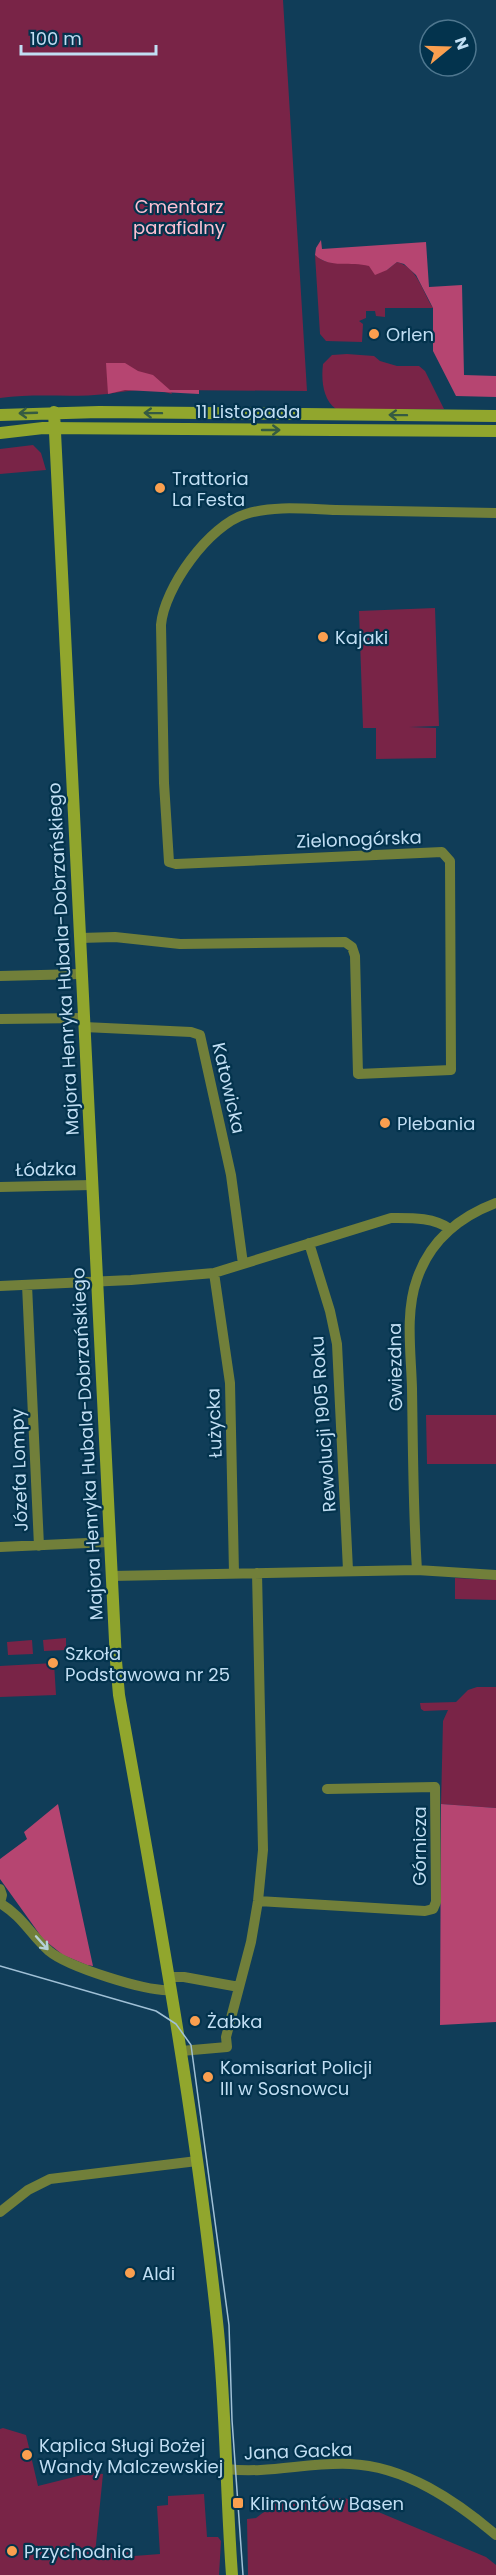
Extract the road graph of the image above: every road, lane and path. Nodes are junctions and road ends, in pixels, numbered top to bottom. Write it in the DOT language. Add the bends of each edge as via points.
graph roads {
  1 [pos="54,412"];
  2 [pos="240,413"];
  3 [pos="320,414"];
  4 [pos="0,415"];
  5 [pos="457,416"];
  6 [pos="496,416"];
  7 [pos="54,428"];
  8 [pos="240,429"];
  9 [pos="321,430"];
  10 [pos="457,430"];
  11 [pos="496,431"];
  12 [pos="0,433"];
  13 [pos="496,513"];
  14 [pos="80,938"];
  15 [pos="81,974"];
  16 [pos="0,976"];
  17 [pos="0,1019"];
  18 [pos="84,1022"];
  19 [pos="92,1185"];
  20 [pos="0,1187"];
  21 [pos="496,1203"];
  22 [pos="450,1230"];
  23 [pos="309,1243"];
  24 [pos="243,1264"];
  25 [pos="214,1273"];
  26 [pos="97,1281"];
  27 [pos="27,1285"];
  28 [pos="0,1286"];
  29 [pos="109,1542"];
  30 [pos="39,1546"];
  31 [pos="0,1547"];
  32 [pos="348,1570"];
  33 [pos="417,1570"];
  34 [pos="234,1573"];
  35 [pos="258,1573"];
  36 [pos="496,1575"];
  37 [pos="111,1576"];
  38 [pos="327,1789"];
  39 [pos="0,1889"];
  40 [pos="258,1901"];
  41 [pos="0,1903"];
  42 [pos="168,1977"];
  43 [pos="239,1987"];
  44 [pos="171,1990"];
  45 [pos="181,2051"];
  46 [pos="196,2161"];
  47 [pos="0,2212"];
  48 [pos="227,2469"];
  49 [pos="496,2535"];
  50 [pos="232,2575"];
  2 -- 1 [label="street, 11 Listopada, one-way"];
  1 -- 4 [label="street, 11 Listopada, one-way"];
  1 -- 7 [label="street, Majora Henryka Hubala-Dobrzańskiego"];
  2 -- 3 [label="street, 11 Listopada"];
  2 -- 8 [label="street"];
  5 -- 3 [label="street, 11 Listopada, one-way"];
  3 -- 9 [label="street"];
  5 -- 6 [label="street, 11 Listopada"];
  5 -- 10 [label="street"];
  7 -- 8 [label="street, 11 Listopada"];
  7 -- 12 [label="street, 11 Listopada"];
  7 -- 14 [label="street, Majora Henryka Hubala-Dobrzańskiego"];
  8 -- 9 [label="street, 11 Listopada, one-way"];
  9 -- 10 [label="street, 11 Listopada"];
  10 -- 11 [label="street, 11 Listopada"];
  13 -- 14 [label="street, Zielonogórska" via="255,511 233,519 196,554 173,584 162,608 160,645 169,862 442,852 447,855 451,1070 358,1074 355,956 345,942 180,944 115,937"];
  14 -- 15 [label="street, Majora Henryka Hubala-Dobrzańskiego"];
  15 -- 16 [label="street"];
  15 -- 18 [label="street, Majora Henryka Hubala-Dobrzańskiego"];
  17 -- 18 [label="street"];
  18 -- 19 [label="street, Majora Henryka Hubala-Dobrzańskiego"];
  18 -- 24 [label="street, Katowicka" via="200,1035 231,1175"];
  19 -- 20 [label="street, Łódzka"];
  19 -- 26 [label="street, Majora Henryka Hubala-Dobrzańskiego"];
  21 -- 22 [label="street, Gwiezdna"];
  22 -- 23 [label="street" via="422,1219 391,1218"];
  22 -- 33 [label="street, Gwiezdna" via="423,1264 412,1303"];
  23 -- 24 [label="street"];
  23 -- 32 [label="street, Rewolucji 1905 Roku" via="337,1344"];
  24 -- 25 [label="street"];
  25 -- 26 [label="street"];
  25 -- 34 [label="street, Łużycka" via="230,1383"];
  26 -- 27 [label="street"];
  26 -- 29 [label="street, Majora Henryka Hubala-Dobrzańskiego"];
  27 -- 28 [label="street"];
  27 -- 30 [label="street, Józefa Lompy"];
  29 -- 30 [label="street"];
  29 -- 37 [label="street, Majora Henryka Hubala-Dobrzańskiego"];
  30 -- 31 [label="street"];
  32 -- 33 [label="street"];
  32 -- 35 [label="street"];
  33 -- 36 [label="street"];
  34 -- 35 [label="street"];
  34 -- 37 [label="street"];
  35 -- 40 [label="street" via="263,1850"];
  37 -- 42 [label="street, Majora Henryka Hubala-Dobrzańskiego" via="119,1695"];
  38 -- 40 [label="street, Górnicza" via="435,1787 433,1909"];
  39 -- 41 [label="street"];
  40 -- 43 [label="street"];
  41 -- 44 [label="street, one-way" via="16,1913 48,1950 64,1961 155,1990"];
  42 -- 43 [label="street"];
  42 -- 44 [label="street, Majora Henryka Hubala-Dobrzańskiego"];
  43 -- 45 [label="street" via="227,2047"];
  44 -- 45 [label="street, Majora Henryka Hubala-Dobrzańskiego"];
  45 -- 46 [label="street, Majora Henryka Hubala-Dobrzańskiego"];
  46 -- 47 [label="street" via="50,2179"];
  46 -- 48 [label="street, Majora Henryka Hubala-Dobrzańskiego" via="218,2333"];
  48 -- 49 [label="street, Jana Gacka" via="350,2464 372,2467 440,2493"];
  48 -- 50 [label="street, Majora Henryka Hubala-Dobrzańskiego"];
}
